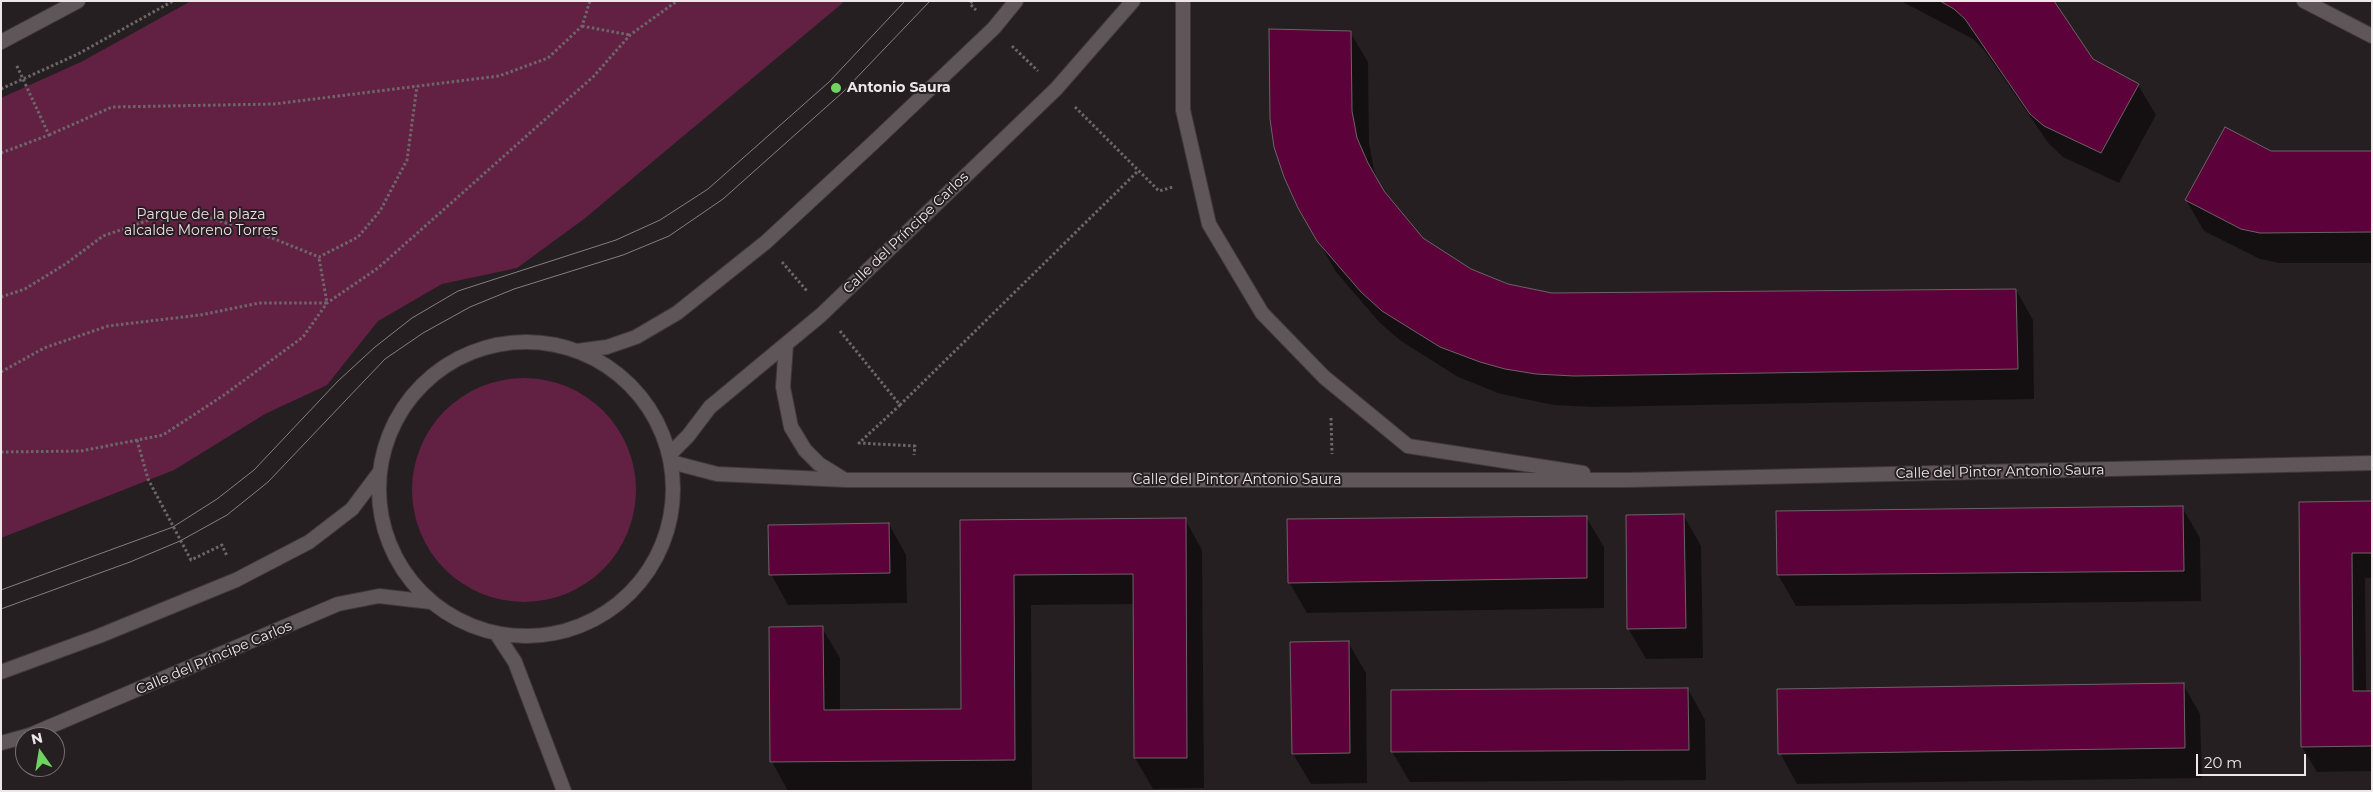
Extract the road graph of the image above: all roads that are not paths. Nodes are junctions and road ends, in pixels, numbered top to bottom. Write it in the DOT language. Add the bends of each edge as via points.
graph roads {
  1 [pos="78,1"];
  2 [pos="1016,1"];
  3 [pos="1133,1"];
  4 [pos="1183,1"];
  5 [pos="2304,1"];
  6 [pos="2372,36"];
  7 [pos="3,41"];
  8 [pos="786,344"];
  9 [pos="578,350"];
  10 [pos="670,458"];
  11 [pos="2372,463"];
  12 [pos="379,472"];
  13 [pos="846,480"];
  14 [pos="1628,480"];
  15 [pos="431,602"];
  16 [pos="496,633"];
  17 [pos="1,672"];
  18 [pos="1,742"];
  19 [pos="564,791"];
  1 -- 7 [label="street"];
  2 -- 9 [label="street" via="994,28 766,242 677,313 636,337 607,347"];
  3 -- 8 [label="street, Calle del Príncipe Carlos" via="1056,89 824,312"];
  4 -- 14 [label="street, Calle del Pintor Antonio Saura" via="1182,110 1209,224 1262,312 1331,382 1408,446"];
  5 -- 6 [label="street"];
  8 -- 10 [label="street, Calle del Príncipe Carlos" via="710,407"];
  8 -- 13 [label="street" via="783,387 790,427 819,464"];
  9 -- 10 [label="street" via="604,363 627,381 646,403 660,428"];
  9 -- 12 [label="street" via="549,343 519,342 490,346 461,356 414,392 385,443"];
  10 -- 13 [label="street, Calle del Pintor Antonio Saura" via="717,474"];
  10 -- 16 [label="street" via="674,490 671,519 662,547 648,572 629,594 582,626 554,634 524,636"];
  11 -- 14 [label="street, Calle del Pintor Antonio Saura"];
  12 -- 15 [label="street" via="378,502 394,558 410,582"];
  12 -- 17 [label="street" via="352,510 309,542 236,580"];
  13 -- 14 [label="street, Calle del Pintor Antonio Saura"];
  15 -- 16 [label="street" via="473,627"];
  15 -- 18 [label="street, Calle del Príncipe Carlos" via="379,596 338,604 30,735"];
  16 -- 19 [label="street" via="516,662"];
}
